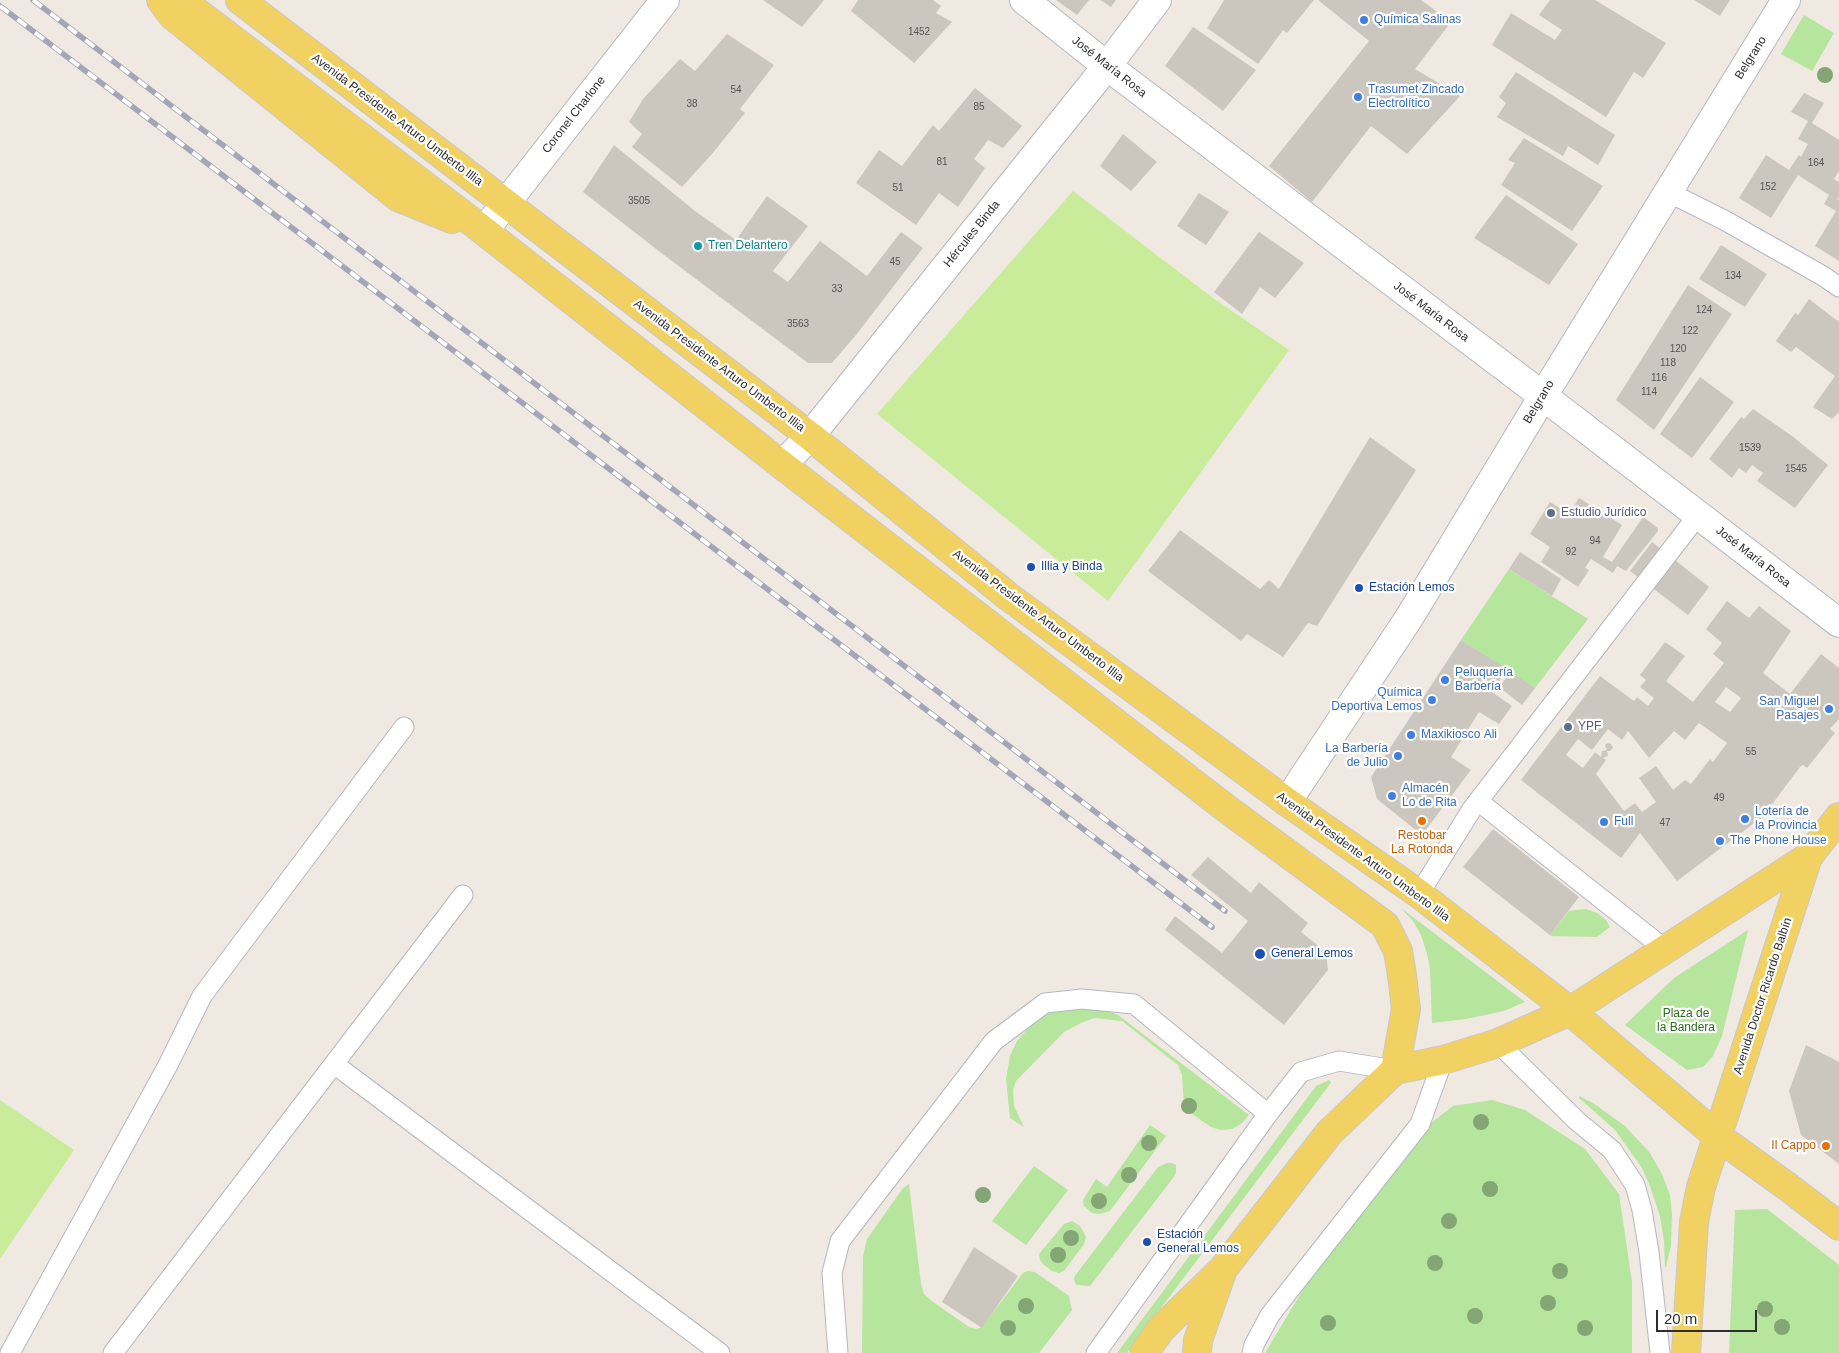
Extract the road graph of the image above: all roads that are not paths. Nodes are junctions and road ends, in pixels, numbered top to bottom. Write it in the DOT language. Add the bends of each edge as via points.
graph roads {
  1 [pos="161,0"];
  2 [pos="181,0"];
  3 [pos="240,0"];
  4 [pos="665,0"];
  5 [pos="1024,0"];
  6 [pos="1157,0"];
  7 [pos="1786,0"];
  8 [pos="1107,66"];
  9 [pos="1668,192"];
  10 [pos="506,203"];
  11 [pos="484,231"];
  12 [pos="1839,288"];
  13 [pos="1543,396"];
  14 [pos="810,436"];
  15 [pos="782,465"];
  16 [pos="1698,515"];
  17 [pos="1839,623"];
  18 [pos="404,727"];
  19 [pos="1478,801"];
  20 [pos="1287,802"];
  21 [pos="1839,817"];
  22 [pos="1808,857"];
  23 [pos="1419,894"];
  24 [pos="463,895"];
  25 [pos="1666,950"];
  26 [pos="1570,1011"];
  27 [pos="1498,1043"];
  28 [pos="1443,1060"];
  29 [pos="334,1064"];
  30 [pos="1395,1070"];
  31 [pos="1268,1114"];
  32 [pos="1717,1136"];
  33 [pos="1839,1226"];
  34 [pos="1223,1269"];
  35 [pos="10,1353"];
  36 [pos="113,1353"];
  37 [pos="720,1353"];
  38 [pos="838,1353"];
  39 [pos="1096,1353"];
  40 [pos="1144,1353"];
  41 [pos="1197,1353"];
  42 [pos="1252,1353"];
  43 [pos="1660,1353"];
  44 [pos="1686,1353"];
  1 -- 11 [label="main road" via="172,14 398,197"];
  2 -- 11 [label="main road"];
  3 -- 10 [label="main road, Avenida Presidente Arturo Umberto Illia"];
  4 -- 10 [label="street, Coronel Charlone"];
  5 -- 8 [label="street, José María Rosa"];
  6 -- 8 [label="street, Hércules Binda"];
  7 -- 9 [label="street, Belgrano"];
  8 -- 13 [label="street, José María Rosa"];
  8 -- 14 [label="street, Hércules Binda"];
  9 -- 12 [label="lane" via="1724,220"];
  9 -- 13 [label="street, Belgrano"];
  10 -- 11 [label="street, Coronel Charlone"];
  10 -- 14 [label="main road, Avenida Presidente Arturo Umberto Illia"];
  11 -- 15 [label="main road"];
  13 -- 16 [label="street, José María Rosa"];
  13 -- 20 [label="street, Belgrano" via="1409,618"];
  14 -- 15 [label="street, Hércules Binda"];
  14 -- 20 [label="main road, Avenida Presidente Arturo Umberto Illia" via="1009,597"];
  15 -- 30 [label="main road" via="1219,803 1386,925 1398,951 1406,1009"];
  16 -- 17 [label="street, José María Rosa"];
  16 -- 19 [label="lane"];
  18 -- 35 [label="lane" via="202,996 168,1065"];
  19 -- 23 [label="lane"];
  19 -- 25 [label="lane"];
  20 -- 23 [label="main road, Avenida Presidente Arturo Umberto Illia"];
  21 -- 22 [label="main road, Avenida Doctor Ricardo Balbín"];
  22 -- 25 [label="main road, Avenida Doctor Ricardo Balbín"];
  22 -- 32 [label="main road, Avenida Doctor Ricardo Balbín"];
  23 -- 26 [label="main road, Avenida Presidente Arturo Umberto Illia"];
  24 -- 29 [label="lane"];
  25 -- 26 [label="main road, Avenida Doctor Ricardo Balbín"];
  26 -- 27 [label="main road, Avenida Doctor Ricardo Balbín"];
  26 -- 32 [label="main road, Avenida Presidente Arturo Umberto Illia"];
  27 -- 28 [label="main road, Avenida Doctor Ricardo Balbín"];
  27 -- 43 [label="lane" via="1577,1121 1612,1150 1635,1185 1650,1252"];
  28 -- 30 [label="main road, Avenida Doctor Ricardo Balbín"];
  28 -- 42 [label="lane" via="1420,1124 1270,1315"];
  29 -- 36 [label="lane"];
  29 -- 37 [label="lane"];
  30 -- 31 [label="lane" via="1339,1061 1301,1072"];
  30 -- 34 [label="main road" via="1329,1133"];
  31 -- 38 [label="lane" via="1134,1004 1082,999 1046,1003 994,1041 840,1242 832,1273"];
  31 -- 39 [label="lane"];
  32 -- 33 [label="main road, Avenida Presidente Arturo Umberto Illia"];
  32 -- 44 [label="main road, Avenida Doctor Ricardo Balbín" via="1694,1222"];
  34 -- 40 [label="main road" via="1161,1329"];
  34 -- 41 [label="main road" via="1198,1340"];
}
